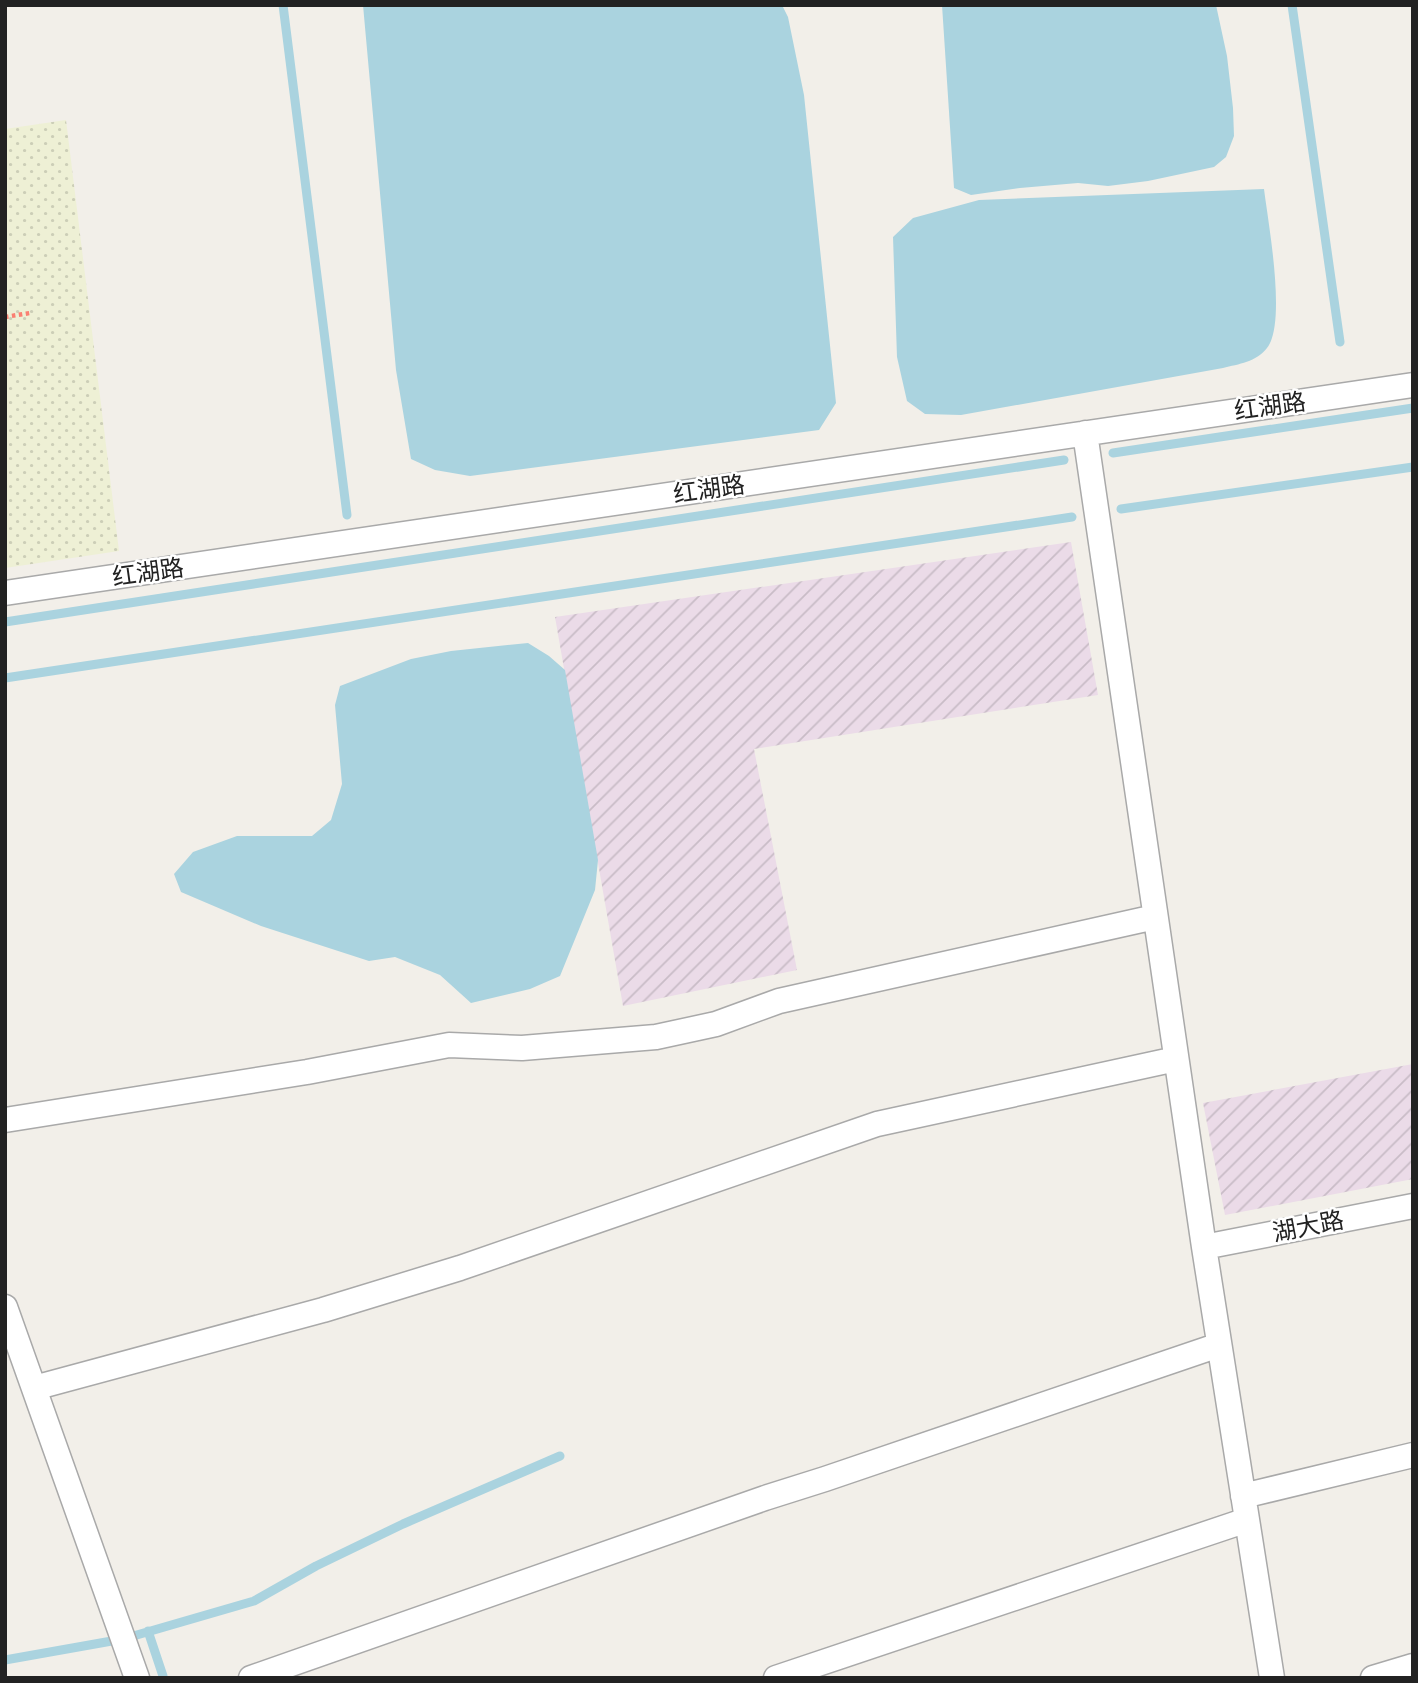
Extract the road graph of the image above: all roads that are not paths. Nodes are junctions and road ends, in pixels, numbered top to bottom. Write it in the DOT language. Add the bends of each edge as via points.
graph roads {
  1 [pos="1413,385"];
  2 [pos="1085,433"];
  3 [pos="5,593"];
  4 [pos="1156,917"];
  5 [pos="1176,1059"];
  6 [pos="5,1120"];
  7 [pos="1413,1206"];
  8 [pos="1204,1247"];
  9 [pos="5,1307"];
  10 [pos="1219,1345"];
  11 [pos="34,1388"];
  12 [pos="1413,1455"];
  13 [pos="1245,1508"];
  14 [pos="1413,1666"];
  15 [pos="137,1678"];
  16 [pos="251,1678"];
  17 [pos="776,1678"];
  18 [pos="1272,1678"];
  19 [pos="1373,1678"];
  1 -- 2 [label="street, 红湖路"];
  2 -- 3 [label="street, 红湖路"];
  2 -- 4 [label="street"];
  4 -- 5 [label="street"];
  4 -- 6 [label="street" via="779,1001 716,1024 656,1037 523,1048 449,1045"];
  5 -- 8 [label="street"];
  5 -- 11 [label="street" via="877,1125 460,1268"];
  7 -- 8 [label="street, 湖大路"];
  8 -- 10 [label="street"];
  9 -- 11 [label="street"];
  10 -- 13 [label="street"];
  10 -- 16 [label="street"];
  11 -- 15 [label="street"];
  12 -- 13 [label="street"];
  13 -- 17 [label="street"];
  13 -- 18 [label="street"];
  14 -- 19 [label="street"];
}
